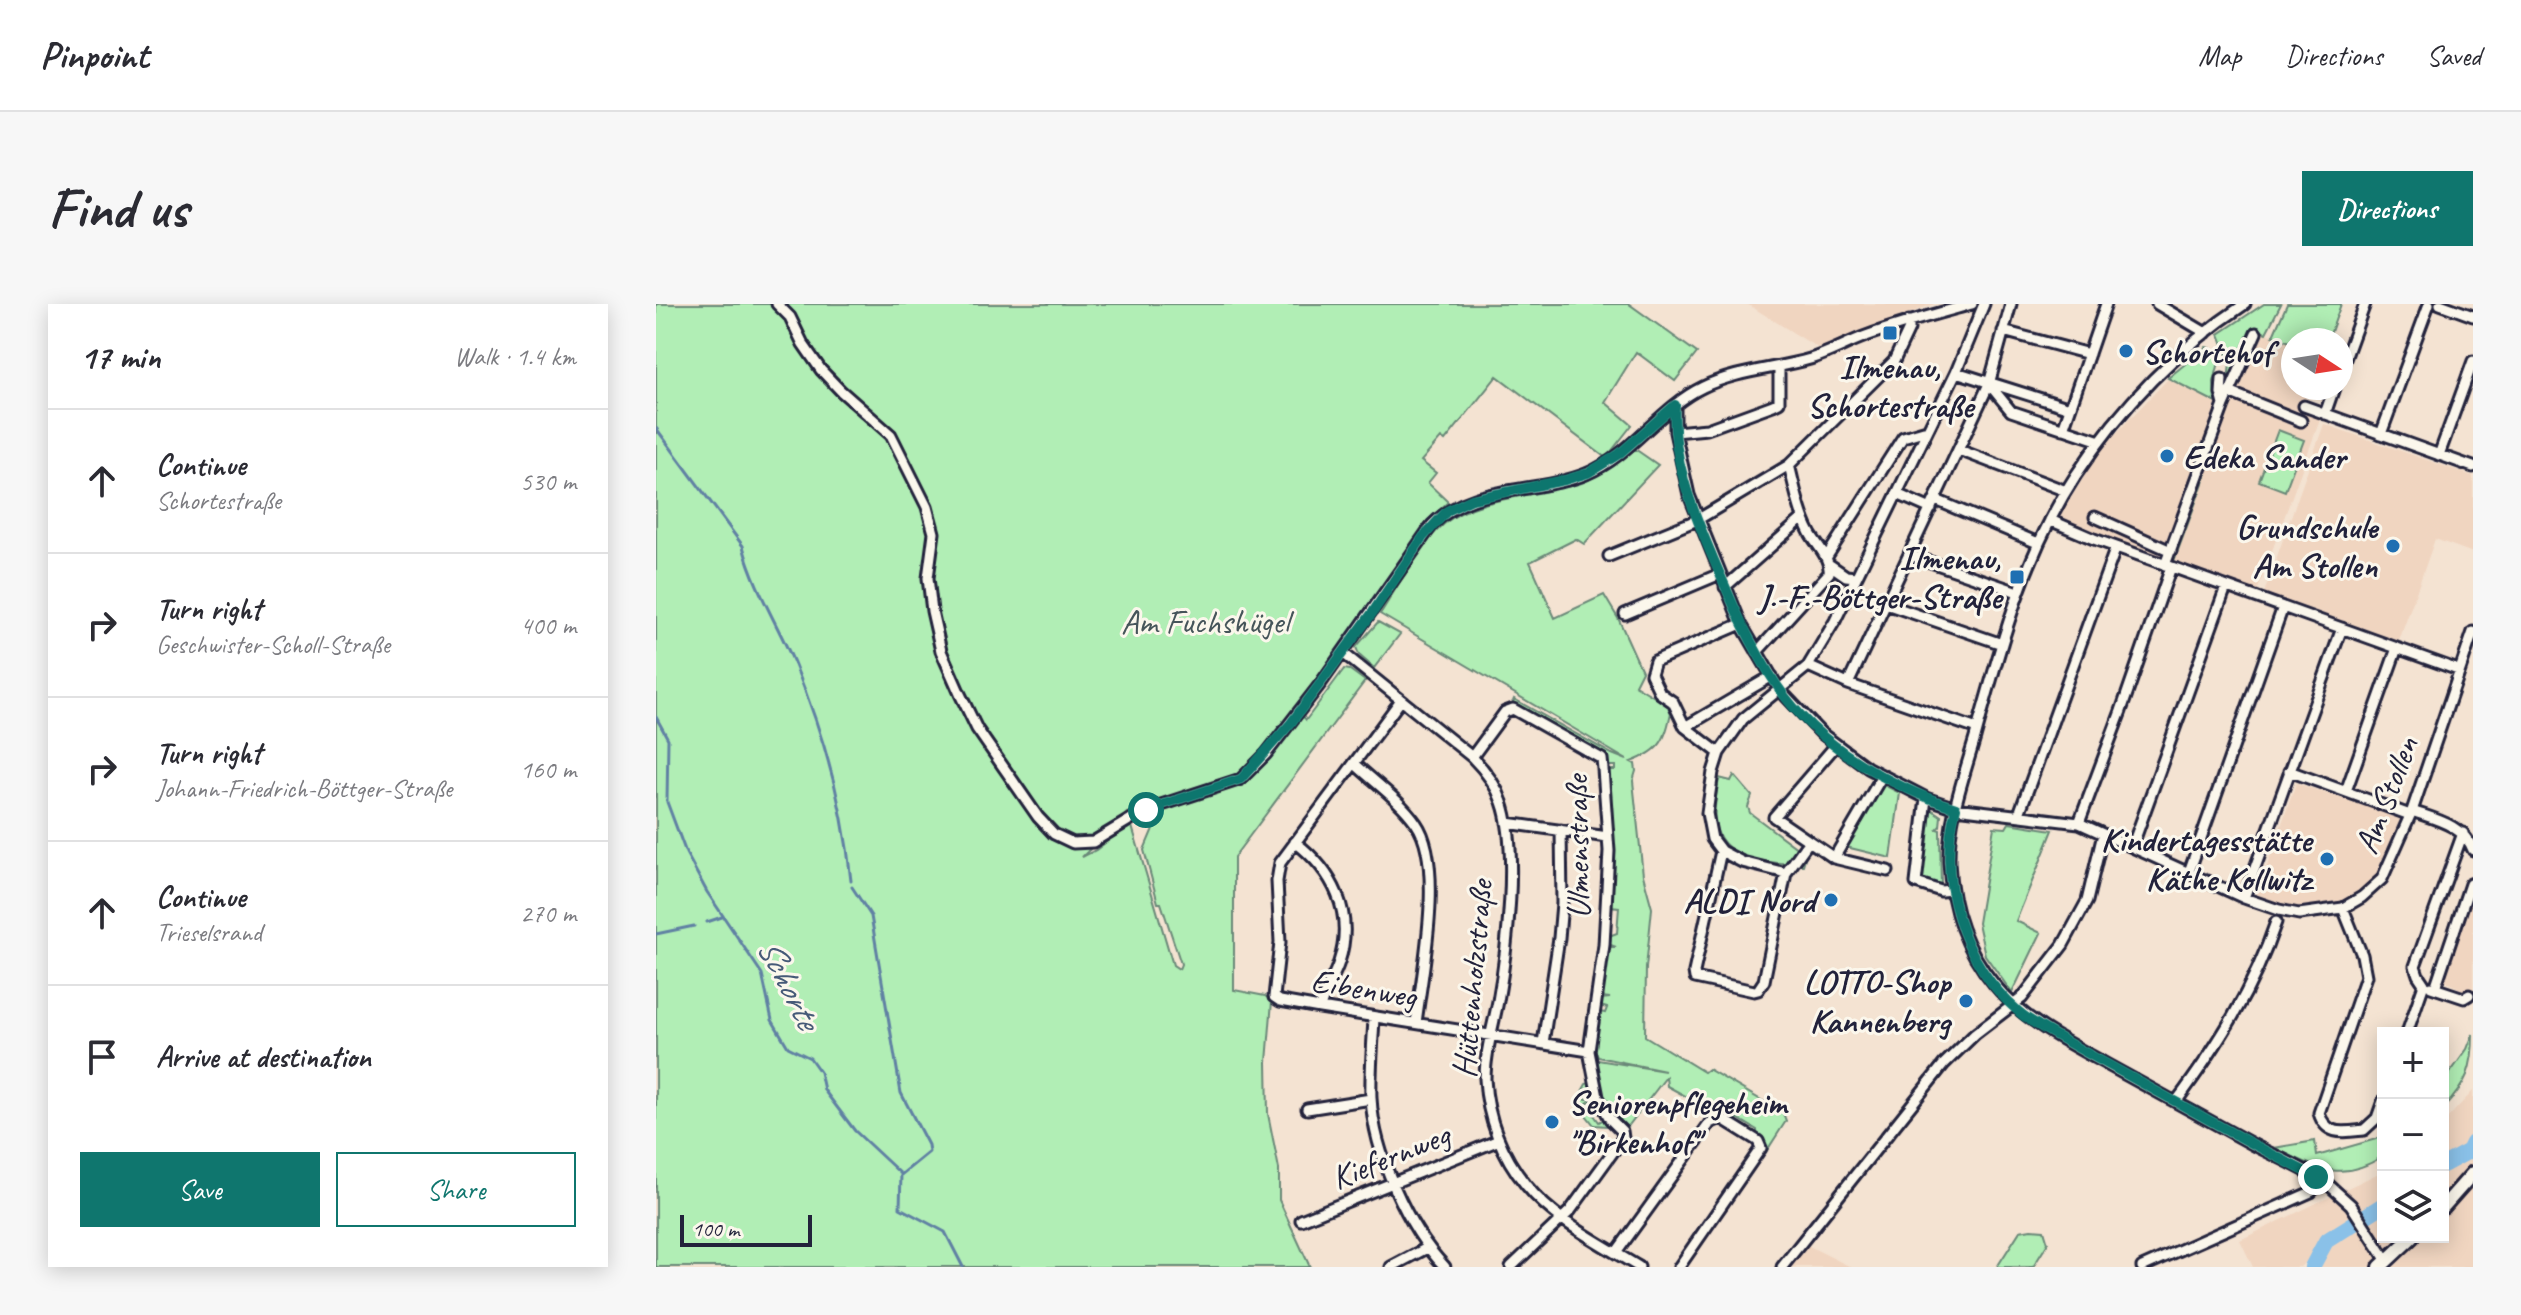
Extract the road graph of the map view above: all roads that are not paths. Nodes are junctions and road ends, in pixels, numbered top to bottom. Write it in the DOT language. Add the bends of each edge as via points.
graph roads {
  1 [pos="777,304"];
  2 [pos="1972,304"];
  3 [pos="1984,304"];
  4 [pos="2011,304"];
  5 [pos="2106,304"];
  6 [pos="2157,304"];
  7 [pos="2245,304"];
  8 [pos="2365,304"];
  9 [pos="2429,304"];
  10 [pos="2440,304"];
  11 [pos="2473,316"];
  12 [pos="1909,321"];
  13 [pos="2003,331"];
  14 [pos="2206,333"];
  15 [pos="2256,333"];
  16 [pos="2353,337"];
  17 [pos="2089,354"];
  18 [pos="2473,361"];
  19 [pos="1779,366"];
  20 [pos="1956,372"];
  21 [pos="2222,379"];
  22 [pos="1989,384"];
  23 [pos="2229,392"];
  24 [pos="2330,400"];
  25 [pos="1675,405"];
  26 [pos="2224,405"];
  27 [pos="2304,406"];
  28 [pos="2070,408"];
  29 [pos="2325,414"];
  30 [pos="2301,421"];
  31 [pos="2063,429"];
  32 [pos="1927,430"];
  33 [pos="1675,432"];
  34 [pos="2381,434"];
  35 [pos="2100,441"];
  36 [pos="1959,450"];
  37 [pos="2439,455"];
  38 [pos="1789,465"];
  39 [pos="2473,467"];
  40 [pos="2066,491"];
  41 [pos="1897,494"];
  42 [pos="1934,505"];
  43 [pos="2095,517"];
  44 [pos="1803,518"];
  45 [pos="1697,520"];
  46 [pos="2050,520"];
  47 [pos="2135,535"];
  48 [pos="2038,543"];
  49 [pos="2116,547"];
  50 [pos="2171,551"];
  51 [pos="2128,552"];
  52 [pos="1910,555"];
  53 [pos="1609,556"];
  54 [pos="1828,562"];
  55 [pos="2168,566"];
  56 [pos="1720,574"];
  57 [pos="1856,577"];
  58 [pos="1725,587"];
  59 [pos="2226,587"];
  60 [pos="2018,592"];
  61 [pos="1886,604"];
  62 [pos="2283,607"];
  63 [pos="1625,614"];
  64 [pos="1741,624"];
  65 [pos="2342,628"];
  66 [pos="2473,632"];
  67 [pos="2002,644"];
  68 [pos="2397,648"];
  69 [pos="1757,652"];
  70 [pos="1343,653"];
  71 [pos="1808,666"];
  72 [pos="2458,670"];
  73 [pos="1772,676"];
  74 [pos="1848,684"];
  75 [pos="1779,689"];
  76 [pos="1401,700"];
  77 [pos="1685,727"];
  78 [pos="1977,729"];
  79 [pos="1836,745"];
  80 [pos="1719,753"];
  81 [pos="1472,757"];
  82 [pos="1354,763"];
  83 [pos="2289,771"];
  84 [pos="1882,776"];
  85 [pos="2346,791"];
  86 [pos="1926,798"];
  87 [pos="1956,808"];
  88 [pos="2411,813"];
  89 [pos="2019,814"];
  90 [pos="1507,823"];
  91 [pos="2079,823"];
  92 [pos="1561,830"];
  93 [pos="2463,833"];
  94 [pos="2103,834"];
  95 [pos="1608,837"];
  96 [pos="1809,841"];
  97 [pos="1295,842"];
  98 [pos="2132,847"];
  99 [pos="2473,850"];
  100 [pos="1721,851"];
  101 [pos="1834,858"];
  102 [pos="1888,871"];
  103 [pos="2189,872"];
  104 [pos="1786,873"];
  105 [pos="2473,883"];
  106 [pos="1951,890"];
  107 [pos="2244,898"];
  108 [pos="2343,908"];
  109 [pos="2276,922"];
  110 [pos="2424,984"];
  111 [pos="2435,988"];
  112 [pos="2469,995"];
  113 [pos="2012,1005"];
  114 [pos="1320,1008"];
  115 [pos="1374,1017"];
  116 [pos="1416,1023"];
  117 [pos="2409,1027"];
  118 [pos="1491,1035"];
  119 [pos="1543,1043"];
  120 [pos="1589,1051"];
  121 [pos="1371,1099"];
  122 [pos="2176,1102"];
  123 [pos="1307,1109"];
  124 [pos="2377,1118"];
  125 [pos="1499,1140"];
  126 [pos="2473,1173"];
  127 [pos="2322,1181"];
  128 [pos="1393,1182"];
  129 [pos="2449,1200"];
  130 [pos="1563,1219"];
  131 [pos="1301,1220"];
  132 [pos="2406,1243"];
  133 [pos="1427,1248"];
  134 [pos="1616,1253"];
  135 [pos="1624,1263"];
  136 [pos="2384,1264"];
  137 [pos="1391,1267"];
  138 [pos="1445,1267"];
  139 [pos="1511,1267"];
  140 [pos="1639,1267"];
  141 [pos="1679,1267"];
  142 [pos="1782,1267"];
  143 [pos="2142,1267"];
  1 -- 70 [label="street" via="821,370 891,435 927,507 934,533 928,578 941,651 977,729 1054,834 1073,843 1093,842 1146,810 1241,779"];
  2 -- 12 [label="street"];
  3 -- 20 [label="street"];
  4 -- 13 [label="street"];
  5 -- 17 [label="street"];
  6 -- 14 [label="street"];
  7 -- 14 [label="street"];
  8 -- 16 [label="street"];
  9 -- 34 [label="street"];
  10 -- 11 [label="street"];
  12 -- 19 [label="street"];
  12 -- 38 [label="street" via="1894,361"];
  13 -- 17 [label="street"];
  13 -- 22 [label="street"];
  14 -- 35 [label="street" via="2156,376"];
  15 -- 23 [label="street"];
  17 -- 28 [label="street"];
  18 -- 37 [label="street"];
  19 -- 25 [label="street" via="1706,385"];
  19 -- 33 [label="street" via="1781,396 1773,405 1707,429"];
  20 -- 22 [label="street"];
  20 -- 32 [label="street"];
  21 -- 26 [label="street"];
  22 -- 28 [label="street"];
  22 -- 31 [label="street" via="2011,411"];
  22 -- 36 [label="street"];
  23 -- 26 [label="street"];
  23 -- 30 [label="street"];
  24 -- 29 [label="street"];
  25 -- 33 [label="street, Am Stollen"];
  25 -- 70 [label="street" via="1619,454 1588,473 1472,499 1447,511"];
  26 -- 50 [label="street"];
  27 -- 29 [label="street"];
  28 -- 31 [label="street"];
  29 -- 34 [label="street"];
  31 -- 35 [label="street"];
  32 -- 41 [label="street"];
  32 -- 54 [label="street" via="1903,437"];
  33 -- 45 [label="street, Am Stollen"];
  34 -- 37 [label="street"];
  35 -- 40 [label="street"];
  36 -- 40 [label="street"];
  36 -- 42 [label="street"];
  37 -- 39 [label="street"];
  38 -- 44 [label="street"];
  38 -- 45 [label="street"];
  40 -- 46 [label="street"];
  41 -- 42 [label="street"];
  41 -- 57 [label="street"];
  42 -- 48 [label="street"];
  42 -- 52 [label="street"];
  43 -- 47 [label="street"];
  44 -- 54 [label="street"];
  44 -- 58 [label="street"];
  45 -- 53 [label="street"];
  45 -- 56 [label="street, Am Stollen"];
  46 -- 48 [label="street"];
  46 -- 49 [label="street"];
  47 -- 50 [label="street"];
  47 -- 51 [label="street"];
  48 -- 60 [label="street"];
  49 -- 51 [label="street"];
  49 -- 89 [label="street"];
  50 -- 55 [label="street"];
  51 -- 55 [label="street"];
  52 -- 60 [label="street"];
  52 -- 61 [label="street"];
  54 -- 57 [label="street"];
  54 -- 69 [label="street" via="1826,578"];
  55 -- 59 [label="street"];
  55 -- 91 [label="street"];
  56 -- 58 [label="street, Am Stollen"];
  56 -- 63 [label="street"];
  57 -- 71 [label="street"];
  58 -- 64 [label="street, Am Stollen"];
  59 -- 62 [label="street"];
  59 -- 98 [label="street"];
  60 -- 67 [label="street"];
  61 -- 67 [label="street"];
  61 -- 74 [label="street"];
  62 -- 65 [label="street"];
  62 -- 103 [label="street"];
  64 -- 69 [label="street, Am Stollen"];
  64 -- 77 [label="street" via="1655,661 1651,674"];
  65 -- 68 [label="street"];
  65 -- 83 [label="street"];
  66 -- 72 [label="street, Am Stollen"];
  67 -- 78 [label="street"];
  68 -- 72 [label="street"];
  68 -- 85 [label="street"];
  69 -- 73 [label="street, Am Stollen"];
  70 -- 76 [label="street, Hüttenholzstraße"];
  71 -- 74 [label="street"];
  71 -- 75 [label="street"];
  72 -- 88 [label="street, Am Stollen"];
  73 -- 75 [label="street, Am Stollen"];
  73 -- 77 [label="street"];
  74 -- 78 [label="street"];
  75 -- 79 [label="street, Am Stollen"];
  75 -- 80 [label="street" via="1743,719"];
  76 -- 81 [label="street, Hüttenholzstraße"];
  76 -- 82 [label="street"];
  77 -- 80 [label="street"];
  78 -- 87 [label="street"];
  79 -- 84 [label="street, Am Stollen"];
  79 -- 96 [label="street" via="1774,817"];
  80 -- 100 [label="street" via="1707,813 1712,839"];
  81 -- 90 [label="street, Hüttenholzstraße" via="1495,785"];
  81 -- 95 [label="street, Ulmenstraße" via="1505,712 1513,709 1602,759"];
  82 -- 97 [label="street"];
  82 -- 116 [label="street" via="1411,817 1426,847 1428,922"];
  83 -- 85 [label="street"];
  83 -- 107 [label="street"];
  84 -- 86 [label="street, Am Stollen"];
  84 -- 101 [label="street"];
  85 -- 88 [label="street"];
  86 -- 87 [label="street, Am Stollen"];
  86 -- 106 [label="street" via="1916,883"];
  87 -- 89 [label="street, Am Stollen"];
  87 -- 106 [label="street" via="1950,837"];
  88 -- 93 [label="street"];
  88 -- 108 [label="street, Am Stollen" via="2382,879"];
  89 -- 91 [label="street, Am Stollen"];
  90 -- 92 [label="street"];
  90 -- 118 [label="street, Hüttenholzstraße" via="1507,929"];
  91 -- 94 [label="street, Am Stollen"];
  92 -- 95 [label="street"];
  92 -- 119 [label="street" via="1562,903"];
  93 -- 99 [label="street"];
  93 -- 110 [label="street" via="2415,966"];
  94 -- 98 [label="street, Am Stollen"];
  94 -- 113 [label="street" via="2087,901 2063,945"];
  95 -- 120 [label="street, Ulmenstraße" via="1604,945"];
  96 -- 101 [label="street"];
  96 -- 104 [label="street"];
  97 -- 114 [label="street" via="1324,869 1343,912 1342,949"];
  97 -- 114 [label="street, Eibenweg" via="1277,874 1280,933 1274,997"];
  98 -- 103 [label="street, Am Stollen"];
  100 -- 104 [label="street"];
  100 -- 104 [label="street" via="1694,972 1703,981 1758,990"];
  101 -- 102 [label="street"];
  103 -- 107 [label="street, Am Stollen"];
  105 -- 111 [label="street"];
  106 -- 113 [label="street" via="1972,954"];
  107 -- 108 [label="street, Am Stollen" via="2299,914"];
  108 -- 124 [label="street" via="2366,976 2319,1113 2327,1128 2336,1132 2364,1130"];
  109 -- 122 [label="street" via="2218,1044"];
  110 -- 111 [label="street"];
  110 -- 117 [label="street"];
  111 -- 112 [label="street"];
  113 -- 122 [label="street" via="2063,1040"];
  113 -- 142 [label="street" via="1944,1064"];
  114 -- 115 [label="street, Eibenweg"];
  115 -- 116 [label="street, Eibenweg"];
  115 -- 121 [label="street"];
  116 -- 118 [label="street, Eibenweg"];
  118 -- 119 [label="street, Eibenweg"];
  118 -- 125 [label="street, Hüttenholzstraße" via="1486,1083"];
  119 -- 120 [label="street, Eibenweg"];
  120 -- 130 [label="street, Ulmenstraße" via="1598,1097 1623,1138"];
  121 -- 123 [label="street"];
  121 -- 128 [label="street"];
  122 -- 127 [label="street"];
  125 -- 128 [label="street, Kiefernweg"];
  125 -- 130 [label="street, Hüttenholzstraße" via="1524,1183"];
  126 -- 129 [label="main road"];
  127 -- 136 [label="street" via="2355,1212"];
  127 -- 143 [label="street" via="2311,1192"];
  128 -- 131 [label="street, Kiefernweg"];
  128 -- 133 [label="street"];
  130 -- 134 [label="street, Hüttenholzstraße"];
  130 -- 139 [label="street"];
  132 -- 136 [label="main road"];
  133 -- 137 [label="street"];
  133 -- 138 [label="street"];
  134 -- 135 [label="street, Hüttenholzstraße"];
  134 -- 141 [label="street" via="1710,1123 1721,1118 1761,1148"];
  135 -- 140 [label="street, Hüttenholzstraße"];
}
